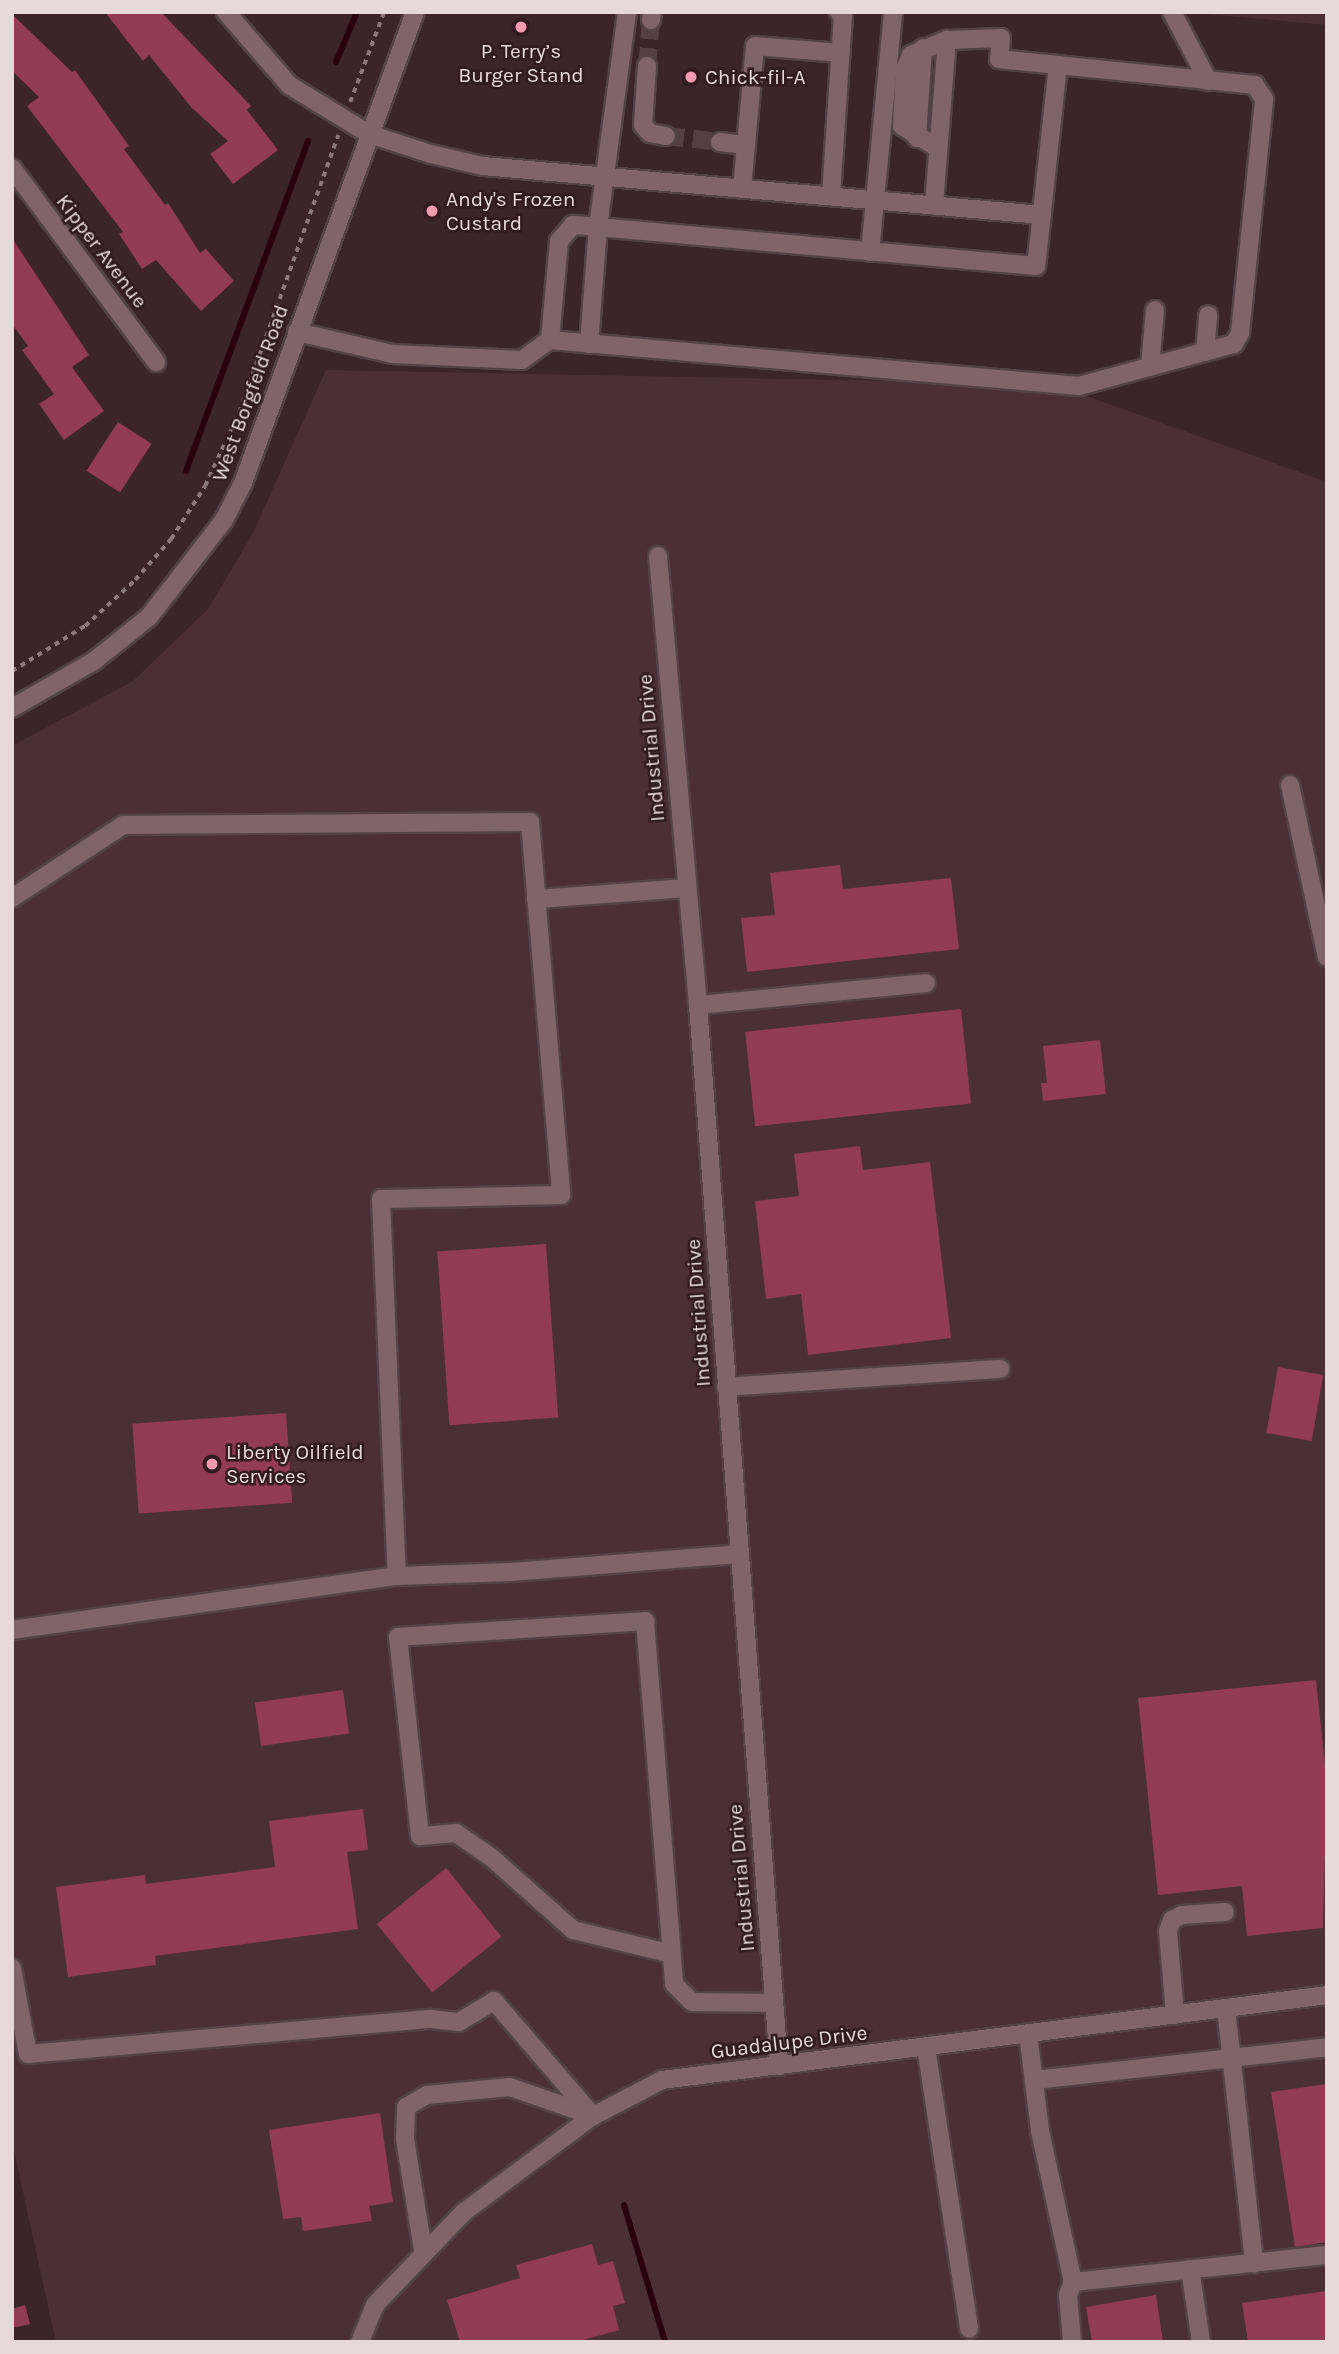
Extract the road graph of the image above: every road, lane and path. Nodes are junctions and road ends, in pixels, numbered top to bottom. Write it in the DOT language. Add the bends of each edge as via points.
graph roads {
  1 [pos="226,12"];
  2 [pos="384,12"];
  3 [pos="415,12"];
  4 [pos="627,12"];
  5 [pos="839,12"];
  6 [pos="893,12"];
  7 [pos="1172,12"];
  8 [pos="947,40"];
  9 [pos="841,53"];
  10 [pos="1058,65"];
  11 [pos="648,66"];
  12 [pos="1208,80"];
  13 [pos="344,119"];
  14 [pos="369,134"];
  15 [pos="666,136"];
  16 [pos="720,142"];
  17 [pos="746,145"];
  18 [pos="938,148"];
  19 [pos="12,168"];
  20 [pos="607,178"];
  21 [pos="742,188"];
  22 [pos="831,196"];
  23 [pos="873,200"];
  24 [pos="933,205"];
  25 [pos="1042,215"];
  26 [pos="598,227"];
  27 [pos="870,251"];
  28 [pos="1155,310"];
  29 [pos="1208,315"];
  30 [pos="297,332"];
  31 [pos="550,340"];
  32 [pos="590,344"];
  33 [pos="1205,352"];
  34 [pos="156,362"];
  35 [pos="1150,367"];
  36 [pos="658,556"];
  37 [pos="12,671"];
  38 [pos="12,708"];
  39 [pos="1290,785"];
  40 [pos="685,888"];
  41 [pos="12,898"];
  42 [pos="536,899"];
  43 [pos="1327,957"];
  44 [pos="926,983"];
  45 [pos="698,1005"];
  46 [pos="1000,1369"];
  47 [pos="726,1387"];
  48 [pos="738,1554"];
  49 [pos="397,1576"];
  50 [pos="12,1630"];
  51 [pos="1225,1912"];
  52 [pos="668,1953"];
  53 [pos="12,1968"];
  54 [pos="1327,1995"];
  55 [pos="774,2003"];
  56 [pos="1226,2008"];
  57 [pos="1175,2015"];
  58 [pos="1028,2034"];
  59 [pos="926,2047"];
  60 [pos="1327,2047"];
  61 [pos="1230,2058"];
  62 [pos="779,2066"];
  63 [pos="1035,2080"];
  64 [pos="593,2116"];
  65 [pos="423,2250"];
  66 [pos="1327,2255"];
  67 [pos="1254,2263"];
  68 [pos="1190,2269"];
  69 [pos="1073,2282"];
  70 [pos="970,2329"];
  71 [pos="360,2342"];
  72 [pos="1072,2342"];
  73 [pos="1201,2342"];
  1 -- 13 [label="street" via="289,85"];
  2 -- 13 [label="path"];
  3 -- 14 [label="street, West Borgfeld Road"];
  4 -- 20 [label="street"];
  5 -- 9 [label="street" via="843,16"];
  6 -- 23 [label="street"];
  7 -- 12 [label="street"];
  8 -- 10 [label="street" via="1001,38 999,59"];
  8 -- 18 [label="street"];
  8 -- 18 [label="street" via="911,55 905,69 902,126"];
  9 -- 17 [label="street" via="755,46"];
  9 -- 22 [label="street"];
  10 -- 12 [label="street"];
  10 -- 25 [label="street"];
  11 -- 15 [label="street" via="643,125 650,133"];
  12 -- 33 [label="street" via="1255,85 1264,99 1240,333 1234,344"];
  13 -- 14 [label="street"];
  13 -- 37 [label="path" via="239,412 205,486 171,538 135,580 85,626"];
  14 -- 20 [label="street" via="483,166"];
  14 -- 30 [label="street, West Borgfeld Road"];
  16 -- 17 [label="street"];
  17 -- 21 [label="street"];
  18 -- 24 [label="street"];
  19 -- 34 [label="street, Kipper Avenue"];
  20 -- 21 [label="street"];
  20 -- 26 [label="street"];
  21 -- 22 [label="street"];
  22 -- 23 [label="street"];
  23 -- 24 [label="street"];
  23 -- 27 [label="street"];
  24 -- 25 [label="street"];
  25 -- 27 [label="street" via="1036,266"];
  26 -- 27 [label="street"];
  26 -- 31 [label="street" via="573,225 559,241"];
  26 -- 32 [label="street"];
  28 -- 35 [label="street"];
  29 -- 33 [label="street"];
  30 -- 31 [label="street" via="392,354 522,360"];
  30 -- 38 [label="street, West Borgfeld Road" via="243,483 198,558 140,624 94,661"];
  31 -- 32 [label="street"];
  32 -- 35 [label="street" via="1079,386"];
  33 -- 35 [label="street"];
  36 -- 40 [label="street, Industrial Drive"];
  39 -- 43 [label="street"];
  40 -- 42 [label="street"];
  40 -- 45 [label="street, Industrial Drive"];
  41 -- 42 [label="street" via="123,825 530,822"];
  42 -- 49 [label="street" via="561,1195 381,1199"];
  44 -- 45 [label="street"];
  45 -- 47 [label="street, Industrial Drive"];
  46 -- 47 [label="street"];
  47 -- 48 [label="street, Industrial Drive"];
  48 -- 49 [label="street"];
  48 -- 55 [label="street, Industrial Drive"];
  49 -- 50 [label="street"];
  51 -- 57 [label="street" via="1172,1920 1168,1931"];
  52 -- 52 [label="street" via="645,1621 398,1637 420,1836 456,1833 573,1930"];
  52 -- 55 [label="street" via="674,1984 692,2002"];
  53 -- 64 [label="street" via="28,2054 430,2019 459,2022 494,2001"];
  54 -- 56 [label="street, Guadalupe Drive"];
  55 -- 62 [label="street, Industrial Drive"];
  56 -- 57 [label="street, Guadalupe Drive"];
  56 -- 61 [label="street"];
  57 -- 58 [label="street, Guadalupe Drive"];
  58 -- 59 [label="street, Guadalupe Drive"];
  58 -- 63 [label="street"];
  59 -- 62 [label="street, Guadalupe Drive"];
  59 -- 70 [label="street"];
  60 -- 61 [label="street"];
  61 -- 63 [label="street"];
  61 -- 67 [label="street"];
  62 -- 64 [label="street, Guadalupe Drive" via="662,2080"];
  63 -- 69 [label="street" via="1040,2130"];
  64 -- 65 [label="street, Guadalupe Drive" via="464,2212"];
  64 -- 65 [label="street" via="510,2087 427,2095 406,2107 405,2139"];
  65 -- 71 [label="street, Guadalupe Drive" via="375,2305"];
  66 -- 67 [label="street"];
  67 -- 68 [label="street"];
  68 -- 69 [label="street"];
  68 -- 73 [label="street"];
  69 -- 72 [label="street" via="1068,2295"];
}
